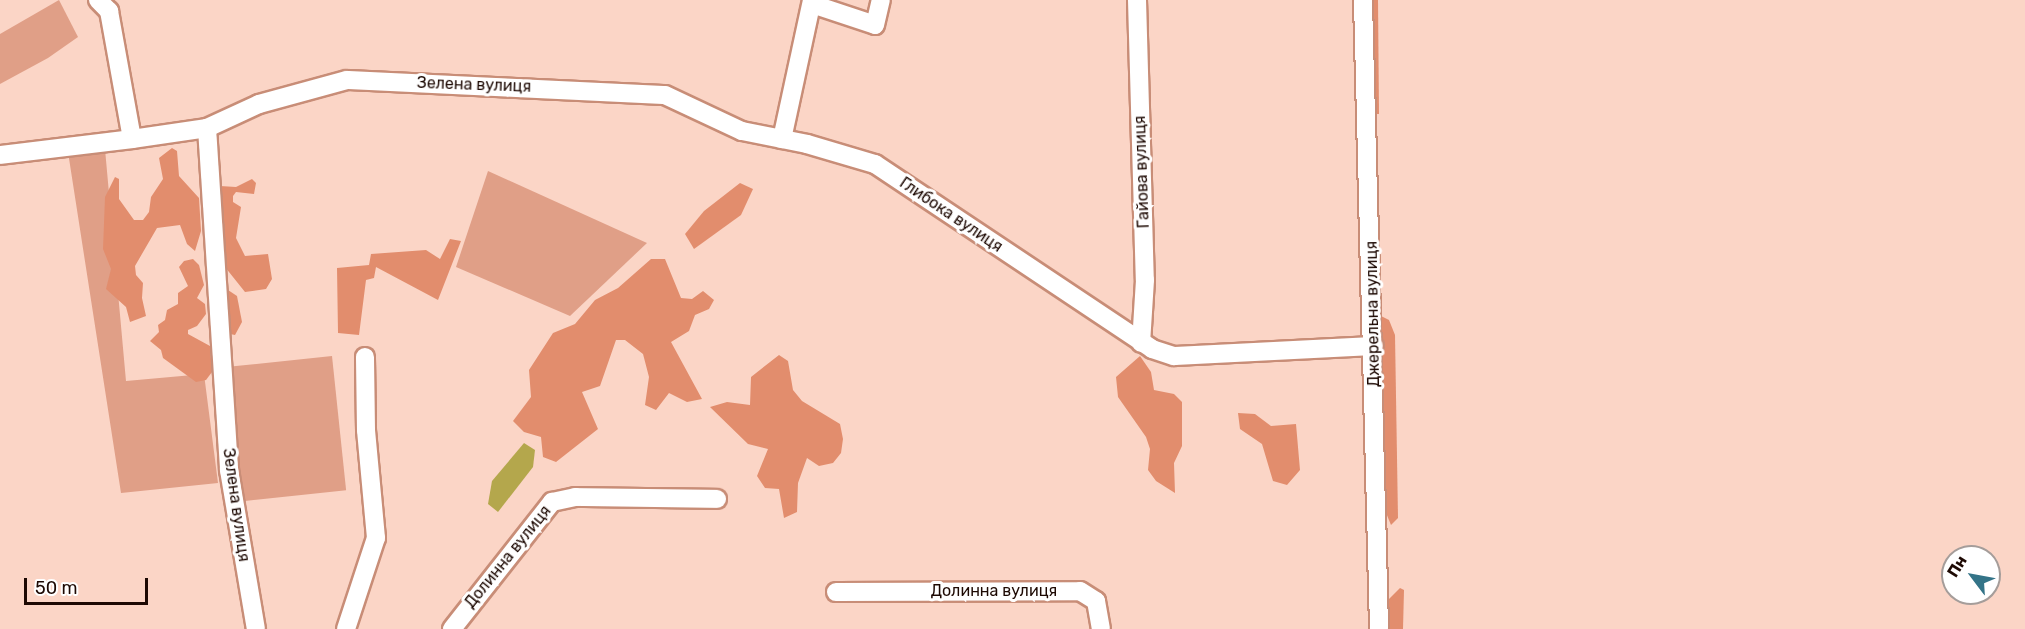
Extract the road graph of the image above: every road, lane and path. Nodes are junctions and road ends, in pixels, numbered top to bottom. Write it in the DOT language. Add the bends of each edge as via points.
graph roads {
  1 [pos="881,0"];
  2 [pos="1137,0"];
  3 [pos="1363,0"];
  4 [pos="812,2"];
  5 [pos="106,4"];
  6 [pos="207,128"];
  7 [pos="742,131"];
  8 [pos="132,139"];
  9 [pos="782,139"];
  10 [pos="0,155"];
  11 [pos="1141,343"];
  12 [pos="1374,346"];
  13 [pos="366,357"];
  14 [pos="717,499"];
  15 [pos="837,592"];
  16 [pos="256,629"];
  17 [pos="346,629"];
  18 [pos="452,629"];
  19 [pos="1101,629"];
  20 [pos="1379,629"];
  1 -- 4 [label="street" via="875,25"];
  2 -- 11 [label="street, Гайова вулиця" via="1145,280"];
  3 -- 12 [label="street, Джерельна вулиця"];
  4 -- 9 [label="street"];
  5 -- 8 [label="street"];
  6 -- 7 [label="street, Зелена вулиця" via="259,104 347,80 665,95"];
  6 -- 8 [label="street, Зелена вулиця"];
  6 -- 16 [label="street, Зелена вулиця" via="229,470"];
  7 -- 9 [label="street, Глибока вулиця"];
  8 -- 10 [label="street, Зелена вулиця"];
  9 -- 11 [label="street, Глибока вулиця" via="875,165"];
  11 -- 12 [label="street, Глибока вулиця" via="1174,356"];
  12 -- 20 [label="street, Джерельна вулиця"];
  13 -- 17 [label="street" via="366,418 376,538"];
  14 -- 18 [label="street, Долинна вулиця" via="575,497 552,502"];
  15 -- 19 [label="street, Долинна вулиця" via="1080,591 1096,601"];
}
